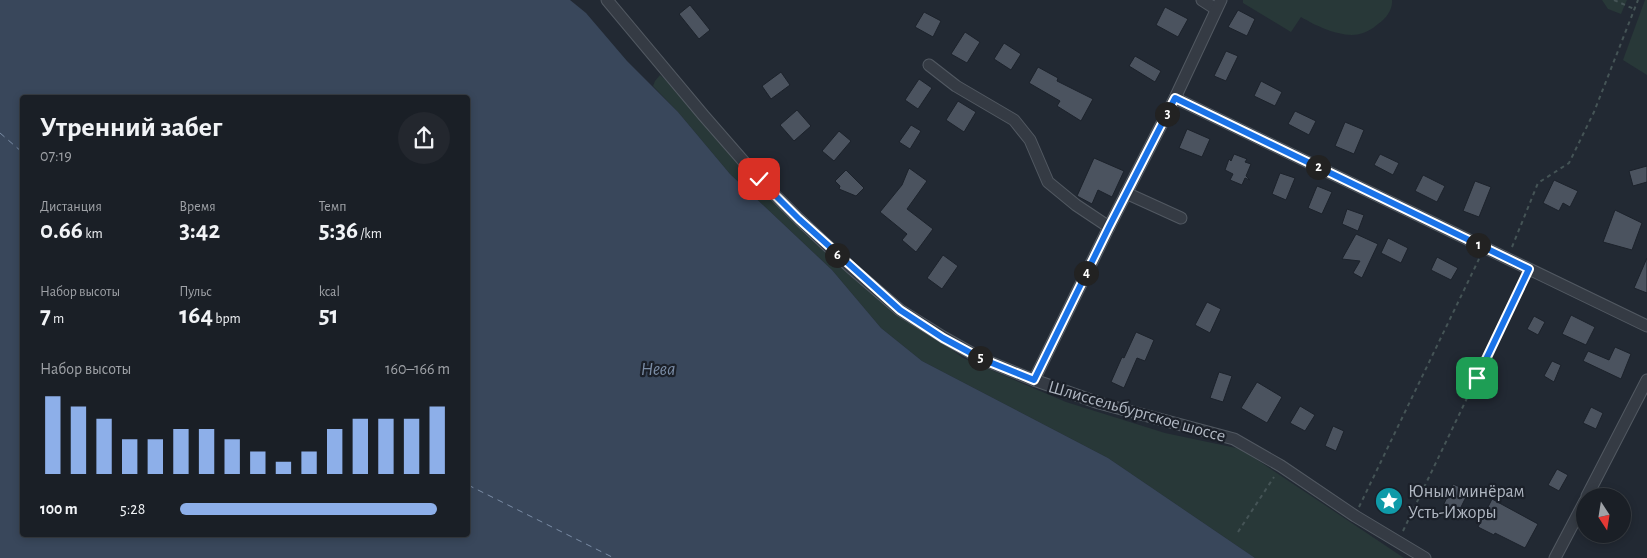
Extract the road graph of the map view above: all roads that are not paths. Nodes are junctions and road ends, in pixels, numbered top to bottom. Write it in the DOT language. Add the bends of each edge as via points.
graph roads {
  1 [pos="607,0"];
  2 [pos="1202,0"];
  3 [pos="1219,4"];
  4 [pos="929,65"];
  5 [pos="1175,98"];
  6 [pos="1126,193"];
  7 [pos="1181,218"];
  8 [pos="1109,227"];
  9 [pos="1647,326"];
  10 [pos="1034,380"];
  11 [pos="1647,380"];
  12 [pos="1591,488"];
  13 [pos="1576,518"];
  14 [pos="1425,558"];
  15 [pos="1555,558"];
  1 -- 10 [label="street, Шлиссельбургское шоссе" via="759,179 850,267 900,310 943,338 982,359"];
  2 -- 3 [label="street"];
  3 -- 5 [label="street"];
  4 -- 8 [label="street" via="956,86 1014,120 1030,140 1048,182"];
  5 -- 6 [label="street"];
  5 -- 9 [label="street"];
  6 -- 7 [label="street"];
  6 -- 8 [label="street"];
  8 -- 10 [label="street"];
  10 -- 14 [label="street, Шлиссельбургское шоссе" via="1099,403 1234,439"];
  11 -- 12 [label="street"];
  13 -- 15 [label="street"];
}
